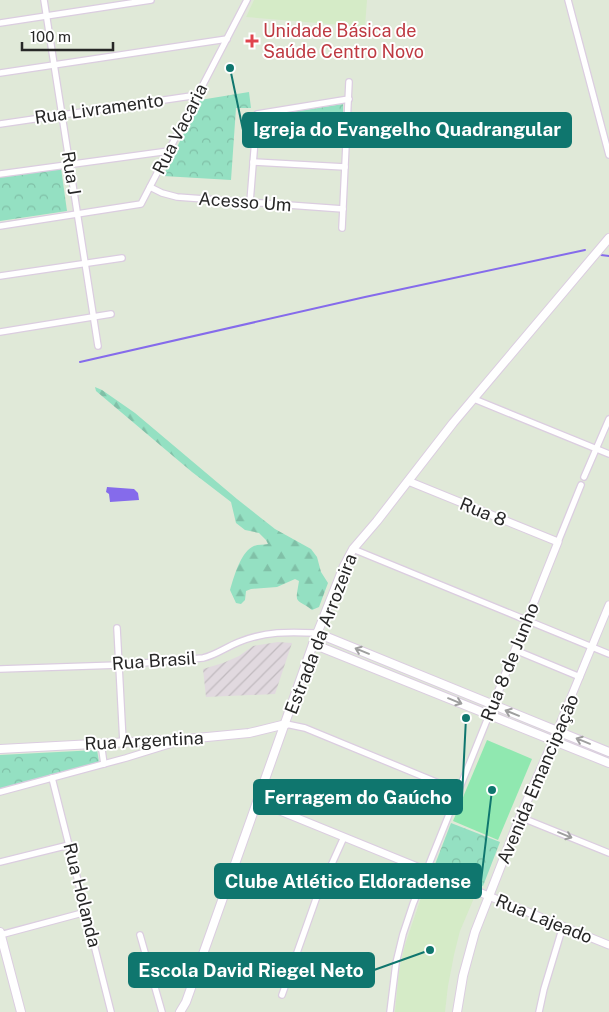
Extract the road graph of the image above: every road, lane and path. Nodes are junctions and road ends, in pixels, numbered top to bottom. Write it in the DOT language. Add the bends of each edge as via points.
graph roads {
  1 [pos="44,0"];
  2 [pos="151,0"];
  3 [pos="247,0"];
  4 [pos="568,0"];
  5 [pos="47,17"];
  6 [pos="0,23"];
  7 [pos="227,39"];
  8 [pos="54,65"];
  9 [pos="0,73"];
  10 [pos="349,82"];
  11 [pos="198,95"];
  12 [pos="348,99"];
  13 [pos="62,114"];
  14 [pos="257,117"];
  15 [pos="0,124"];
  16 [pos="347,124"];
  17 [pos="169,150"];
  18 [pos="609,155"];
  19 [pos="253,162"];
  20 [pos="70,164"];
  21 [pos="345,168"];
  22 [pos="0,174"];
  23 [pos="150,187"];
  24 [pos="250,202"];
  25 [pos="343,209"];
  26 [pos="77,214"];
  27 [pos="0,226"];
  28 [pos="342,228"];
  29 [pos="609,238"];
  30 [pos="122,258"];
  31 [pos="85,263"];
  32 [pos="0,276"];
  33 [pos="110,314"];
  34 [pos="93,316"];
  35 [pos="0,332"];
  36 [pos="98,346"];
  37 [pos="474,399"];
  38 [pos="609,419"];
  39 [pos="596,448"];
  40 [pos="609,454"];
  41 [pos="584,477"];
  42 [pos="408,481"];
  43 [pos="581,485"];
  44 [pos="558,542"];
  45 [pos="353,548"];
  46 [pos="609,605"];
  47 [pos="527,621"];
  48 [pos="117,628"];
  49 [pos="304,633"];
  50 [pos="317,633"];
  51 [pos="313,644"];
  52 [pos="592,648"];
  53 [pos="515,650"];
  54 [pos="609,654"];
  55 [pos="119,665"];
  56 [pos="0,669"];
  57 [pos="580,677"];
  58 [pos="493,705"];
  59 [pos="489,715"];
  60 [pos="286,724"];
  61 [pos="557,731"];
  62 [pos="186,740"];
  63 [pos="553,741"];
  64 [pos="123,742"];
  65 [pos="101,743"];
  66 [pos="0,749"];
  67 [pos="609,752"];
  68 [pos="104,764"];
  69 [pos="609,764"];
  70 [pos="52,778"];
  71 [pos="458,791"];
  72 [pos="0,792"];
  73 [pos="258,802"];
  74 [pos="520,817"];
  75 [pos="344,837"];
  76 [pos="69,845"];
  77 [pos="609,853"];
  78 [pos="0,862"];
  79 [pos="427,871"];
  80 [pos="489,896"];
  81 [pos="86,912"];
  82 [pos="563,926"];
  83 [pos="0,934"];
  84 [pos="140,934"];
  85 [pos="609,945"];
  86 [pos="282,995"];
  87 [pos="21,1012"];
  88 [pos="111,1012"];
  89 [pos="162,1012"];
  90 [pos="180,1012"];
  91 [pos="390,1012"];
  92 [pos="457,1012"];
  93 [pos="540,1012"];
  1 -- 5 [label="street, Rua J"];
  2 -- 5 [label="street"];
  3 -- 7 [label="street, Rua Vacaria"];
  4 -- 18 [label="street"];
  5 -- 6 [label="street"];
  5 -- 8 [label="street, Rua J"];
  7 -- 8 [label="street"];
  7 -- 11 [label="street, Rua Vacaria"];
  8 -- 9 [label="street"];
  8 -- 13 [label="street, Rua J"];
  10 -- 12 [label="street"];
  11 -- 13 [label="street, Rua Livramento"];
  11 -- 17 [label="street, Rua Vacaria"];
  12 -- 14 [label="street"];
  12 -- 16 [label="street"];
  13 -- 15 [label="street, Rua Livramento"];
  13 -- 20 [label="street, Rua J"];
  14 -- 16 [label="street"];
  14 -- 19 [label="street"];
  16 -- 21 [label="street"];
  17 -- 20 [label="street"];
  17 -- 23 [label="street, Rua Vacaria"];
  19 -- 21 [label="street"];
  19 -- 24 [label="street"];
  20 -- 22 [label="street"];
  20 -- 26 [label="street, Rua J"];
  21 -- 25 [label="street"];
  23 -- 24 [label="street, Acesso Um" via="177,197"];
  23 -- 26 [label="street, Rua Vacaria" via="141,204"];
  24 -- 25 [label="street, Acesso Um"];
  25 -- 28 [label="street"];
  26 -- 27 [label="street"];
  26 -- 31 [label="street, Rua J"];
  29 -- 37 [label="main road, Estrada da Arrozeira"];
  30 -- 31 [label="street"];
  31 -- 32 [label="street"];
  31 -- 34 [label="street, Rua J"];
  33 -- 34 [label="street"];
  34 -- 35 [label="street"];
  34 -- 36 [label="street, Rua J"];
  37 -- 39 [label="street"];
  37 -- 42 [label="main road, Estrada da Arrozeira"];
  38 -- 39 [label="street"];
  39 -- 40 [label="street"];
  39 -- 41 [label="street"];
  42 -- 44 [label="street, Rua 8"];
  42 -- 45 [label="main road, Estrada da Arrozeira"];
  43 -- 44 [label="street, Rua 8 de Junho"];
  44 -- 47 [label="street, Rua 8 de Junho"];
  45 -- 47 [label="street"];
  45 -- 50 [label="main road, Estrada da Arrozeira"];
  46 -- 52 [label="street, Avenida Emancipação"];
  47 -- 52 [label="street"];
  47 -- 53 [label="street, Rua 8 de Junho"];
  48 -- 55 [label="street"];
  49 -- 50 [label="street, Rua Brasil"];
  49 -- 51 [label="street"];
  49 -- 55 [label="street, Rua Brasil" via="276,632 257,636 203,658"];
  50 -- 51 [label="main road, Estrada da Arrozeira"];
  58 -- 50 [label="main road, one-way"];
  51 -- 59 [label="main road, one-way"];
  51 -- 60 [label="main road, Estrada da Arrozeira"];
  52 -- 54 [label="street"];
  52 -- 57 [label="street, Avenida Emancipação"];
  53 -- 57 [label="street"];
  53 -- 58 [label="street, Rua 8 de Junho"];
  55 -- 56 [label="street, Rua Brasil"];
  55 -- 64 [label="street"];
  57 -- 61 [label="street, Avenida Emancipação"];
  58 -- 59 [label="street, Rua 8 de Junho"];
  61 -- 58 [label="main road, one-way"];
  59 -- 63 [label="main road"];
  59 -- 71 [label="street, Rua 8 de Junho"];
  60 -- 62 [label="main road, Rua Argentina" via="249,733"];
  60 -- 71 [label="street" via="305,728"];
  60 -- 73 [label="main road, Estrada da Arrozeira"];
  61 -- 63 [label="main road, Avenida Emancipação"];
  67 -- 61 [label="main road, one-way"];
  62 -- 64 [label="main road, Rua Argentina"];
  62 -- 68 [label="street"];
  63 -- 69 [label="main road"];
  63 -- 74 [label="main road, Avenida Emancipação"];
  64 -- 65 [label="main road, Rua Argentina"];
  65 -- 66 [label="main road, Rua Argentina"];
  65 -- 68 [label="street"];
  68 -- 70 [label="street"];
  70 -- 72 [label="street"];
  70 -- 76 [label="street, Rua Holanda"];
  71 -- 79 [label="street, Rua 8 de Junho"];
  73 -- 75 [label="street, Rua Lajeado"];
  73 -- 90 [label="main road, Estrada da Arrozeira"];
  74 -- 77 [label="street, one-way"];
  74 -- 80 [label="main road, Avenida Emancipação"];
  75 -- 79 [label="street, Rua Lajeado"];
  75 -- 86 [label="street" via="316,899"];
  76 -- 78 [label="street"];
  76 -- 81 [label="street, Rua Holanda"];
  79 -- 80 [label="street, Rua Lajeado"];
  79 -- 91 [label="street, Rua 8 de Junho" via="403,934"];
  80 -- 82 [label="street, Rua Lajeado"];
  80 -- 92 [label="main road, Avenida Emancipação" via="468,953"];
  81 -- 83 [label="street"];
  81 -- 88 [label="street, Rua Holanda"];
  82 -- 85 [label="street, Rua Lajeado"];
  82 -- 93 [label="street"];
  83 -- 87 [label="main road"];
  84 -- 89 [label="street"];
}
